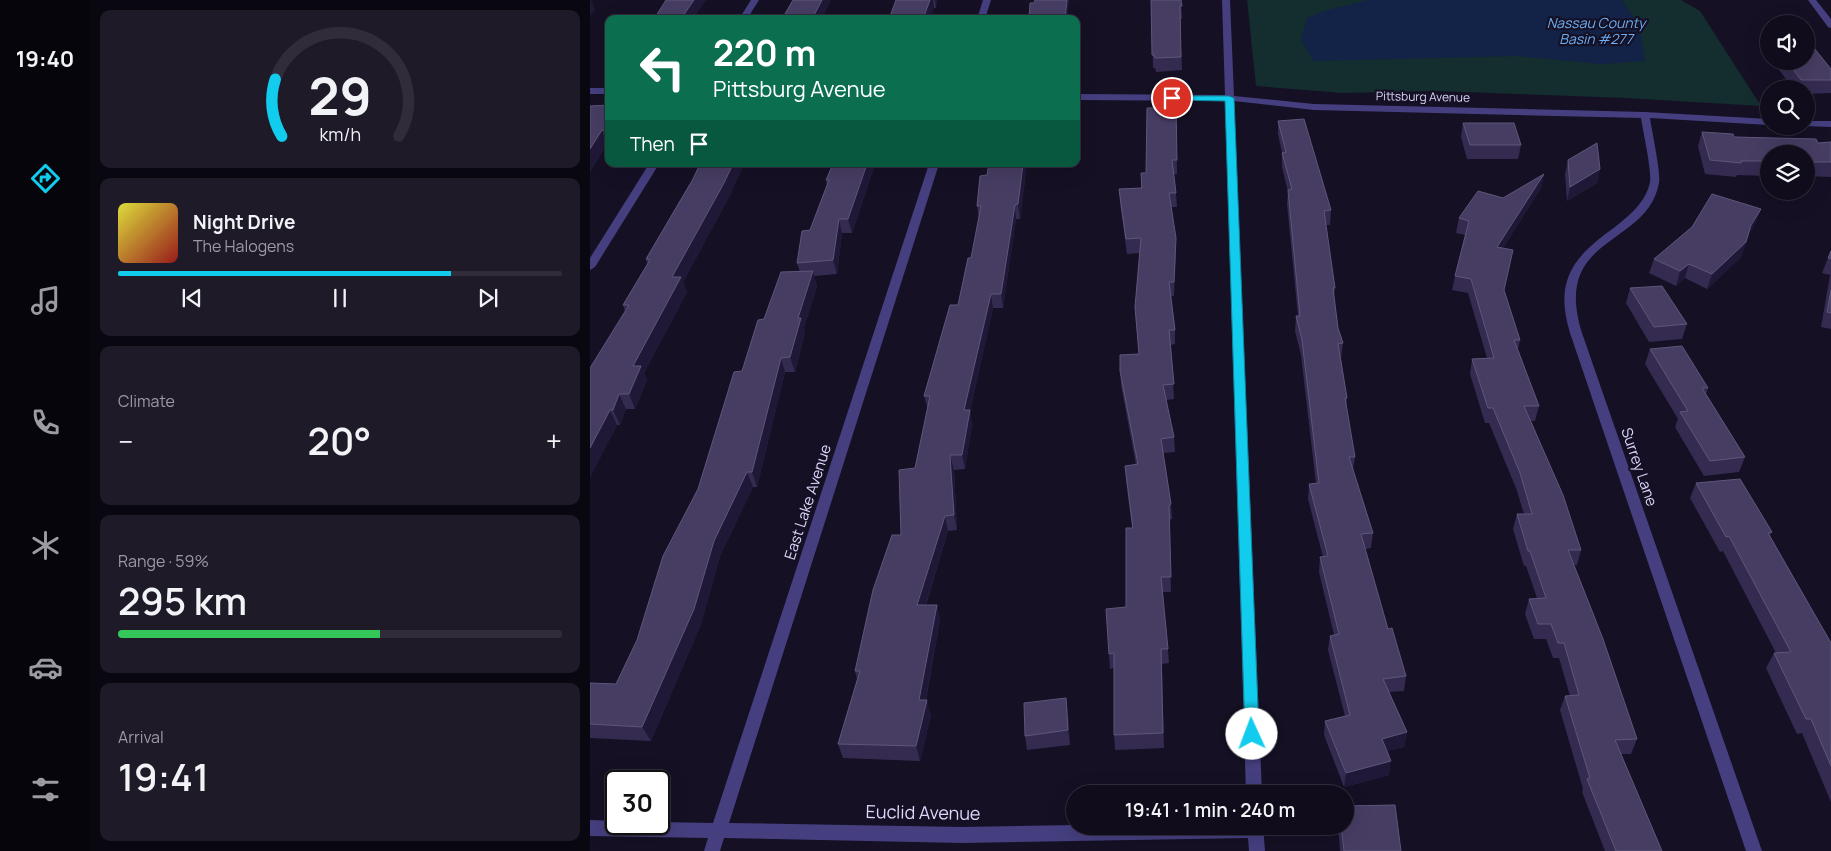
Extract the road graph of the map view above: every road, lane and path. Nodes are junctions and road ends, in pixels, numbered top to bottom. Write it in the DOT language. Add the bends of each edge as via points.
graph roads {
  1 [pos="755,0"];
  2 [pos="987,0"];
  3 [pos="1226,0"];
  4 [pos="1812,0"];
  5 [pos="746,15"];
  6 [pos="982,15"];
  7 [pos="1831,25"];
  8 [pos="590,91"];
  9 [pos="605,91"];
  10 [pos="1080,96"];
  11 [pos="1229,98"];
  12 [pos="1645,115"];
  13 [pos="1760,121"];
  14 [pos="1815,124"];
  15 [pos="1831,124"];
  16 [pos="652,167"];
  17 [pos="933,167"];
  18 [pos="590,267"];
  19 [pos="1254,785"];
  20 [pos="590,828"];
  21 [pos="719,830"];
  22 [pos="1066,833"];
  23 [pos="1256,835"];
  24 [pos="712,851"];
  25 [pos="1257,851"];
  26 [pos="1754,851"];
  1 -- 5 [label="street"];
  2 -- 6 [label="street"];
  3 -- 11 [label="street"];
  4 -- 7 [label="street"];
  8 -- 9 [label="street"];
  10 -- 11 [label="street, Pittsburg Avenue"];
  11 -- 12 [label="street, Pittsburg Avenue" via="1314,107"];
  11 -- 19 [label="street"];
  12 -- 13 [label="street, Pittsburg Avenue"];
  12 -- 26 [label="street, Surrey Lane" via="1655,181 1653,192 1634,217 1596,244 1584,257 1572,276 1568,301 1576,333"];
  14 -- 15 [label="street"];
  16 -- 18 [label="street"];
  17 -- 21 [label="street, East Lake Avenue"];
  20 -- 21 [label="street, Euclid Avenue"];
  21 -- 22 [label="street, Euclid Avenue" via="962,835"];
  21 -- 24 [label="street, East Lake Avenue"];
  23 -- 25 [label="street"];
}
